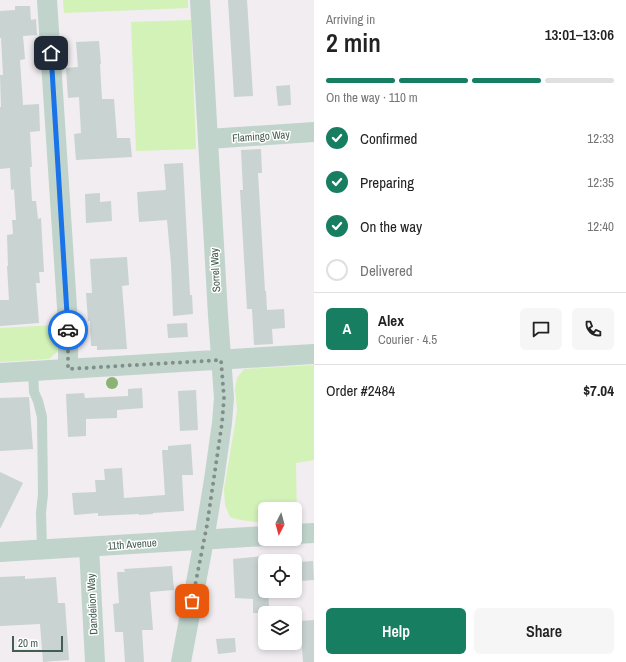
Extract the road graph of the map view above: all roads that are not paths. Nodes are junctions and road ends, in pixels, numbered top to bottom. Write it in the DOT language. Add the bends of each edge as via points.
graph roads {
  1 [pos="48,0"];
  2 [pos="200,0"];
  3 [pos="314,132"];
  4 [pos="208,139"];
  5 [pos="314,354"];
  6 [pos="221,360"];
  7 [pos="68,369"];
  8 [pos="33,371"];
  9 [pos="0,373"];
  10 [pos="314,533"];
  11 [pos="302,534"];
  12 [pos="258,536"];
  13 [pos="204,540"];
  14 [pos="89,547"];
  15 [pos="42,550"];
  16 [pos="0,552"];
  17 [pos="95,662"];
  18 [pos="181,662"];
  1 -- 7 [label="street" via="68,323"];
  2 -- 4 [label="street, Sorrel Way"];
  3 -- 4 [label="street, Flamingo Way"];
  4 -- 6 [label="street, Sorrel Way"];
  5 -- 6 [label="street"];
  6 -- 7 [label="street"];
  6 -- 13 [label="street, Sorrel Way" via="224,398 222,423"];
  7 -- 8 [label="street"];
  8 -- 9 [label="street"];
  8 -- 15 [label="lane" via="34,392 42,417"];
  10 -- 11 [label="street"];
  12 -- 13 [label="street, 11th Avenue"];
  13 -- 14 [label="street, 11th Avenue"];
  13 -- 18 [label="street, Sorrel Way"];
  14 -- 15 [label="street, 11th Avenue"];
  14 -- 17 [label="street, Dandelion Way"];
  15 -- 16 [label="street, 11th Avenue"];
}
